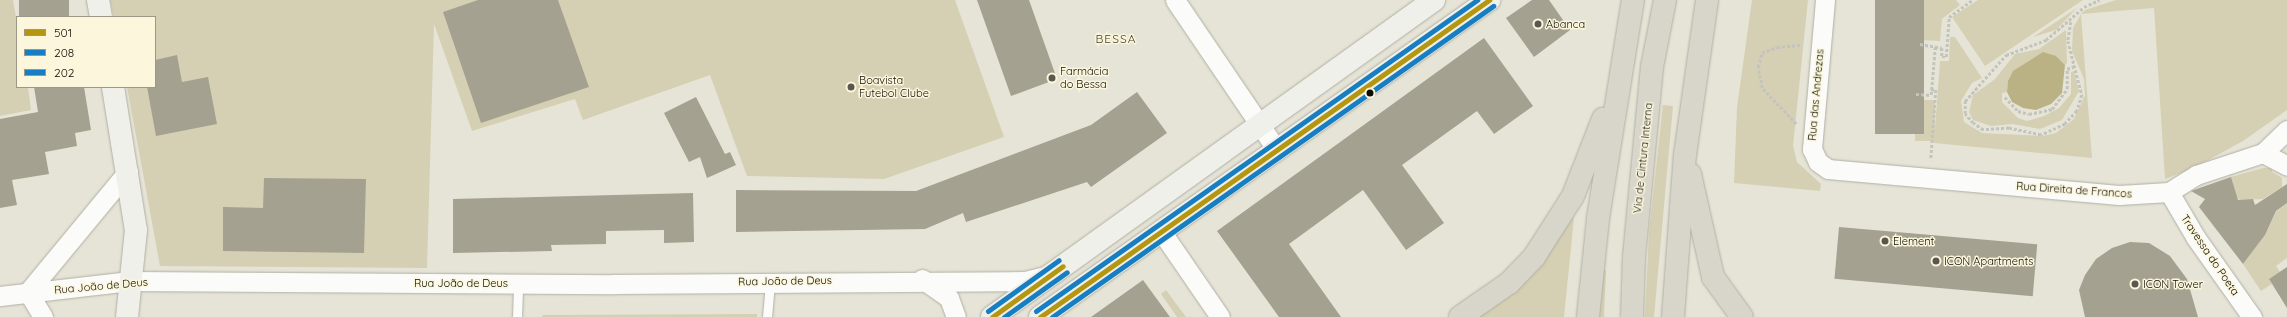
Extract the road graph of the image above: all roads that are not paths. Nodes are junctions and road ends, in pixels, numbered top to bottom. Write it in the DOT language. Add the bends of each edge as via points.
graph roads {
  1 [pos="98,0"];
  2 [pos="1175,0"];
  3 [pos="1434,0"];
  4 [pos="1489,0"];
  5 [pos="1633,0"];
  6 [pos="1665,0"];
  7 [pos="1707,0"];
  8 [pos="1825,0"];
  9 [pos="101,16"];
  10 [pos="113,88"];
  11 [pos="1614,103"];
  12 [pos="1260,125"];
  13 [pos="2287,130"];
  14 [pos="1277,150"];
  15 [pos="2263,153"];
  16 [pos="1685,155"];
  17 [pos="2287,166"];
  18 [pos="128,171"];
  19 [pos="1843,171"];
  20 [pos="2169,192"];
  21 [pos="1161,232"];
  22 [pos="1050,275"];
  23 [pos="922,279"];
  24 [pos="130,281"];
  25 [pos="770,281"];
  26 [pos="518,283"];
  27 [pos="28,292"];
  28 [pos="0,296"];
  29 [pos="43,317"];
  30 [pos="127,317"];
  31 [pos="517,317"];
  32 [pos="767,317"];
  33 [pos="956,317"];
  34 [pos="992,317"];
  35 [pos="1040,317"];
  36 [pos="1220,317"];
  37 [pos="1460,317"];
  38 [pos="1588,317"];
  39 [pos="1632,317"];
  40 [pos="1674,317"];
  41 [pos="1742,317"];
  42 [pos="2252,317"];
  1 -- 9 [label="main road"];
  2 -- 12 [label="street"];
  3 -- 12 [label="main road"];
  4 -- 14 [label="main road"];
  5 -- 11 [label="highway"];
  6 -- 39 [label="highway, Via de Cintura Interna" via="1652,67 1634,257"];
  7 -- 16 [label="highway"];
  8 -- 19 [label="street, Rua das Andrezas" via="1812,150 1818,162 1828,169"];
  10 -- 18 [label="main road"];
  11 -- 37 [label="highway" via="1598,124 1587,164 1573,196 1534,257 1509,283"];
  11 -- 38 [label="highway"];
  12 -- 14 [label="street"];
  12 -- 22 [label="main road"];
  13 -- 15 [label="street, Rua Direita de Francos"];
  14 -- 21 [label="main road"];
  15 -- 17 [label="street"];
  15 -- 20 [label="street, Rua Direita de Francos" via="2196,175"];
  16 -- 40 [label="highway"];
  16 -- 41 [label="highway" via="1713,277"];
  18 -- 24 [label="main road" via="136,230"];
  18 -- 27 [label="street"];
  19 -- 20 [label="street, Rua Direita de Francos" via="2119,195"];
  20 -- 42 [label="street, Travessa do Poeta" via="2196,238"];
  21 -- 35 [label="main road"];
  21 -- 36 [label="street"];
  22 -- 23 [label="street, Rua João de Deus" via="1025,281"];
  22 -- 34 [label="main road"];
  23 -- 25 [label="street, Rua João de Deus"];
  23 -- 33 [label="street" via="949,298"];
  24 -- 26 [label="street, Rua João de Deus"];
  24 -- 27 [label="street, Rua João de Deus"];
  24 -- 30 [label="main road"];
  25 -- 26 [label="street, Rua João de Deus"];
  25 -- 32 [label="lane"];
  26 -- 31 [label="lane"];
  27 -- 28 [label="street, Rua João de Deus"];
  27 -- 29 [label="street"];
}
